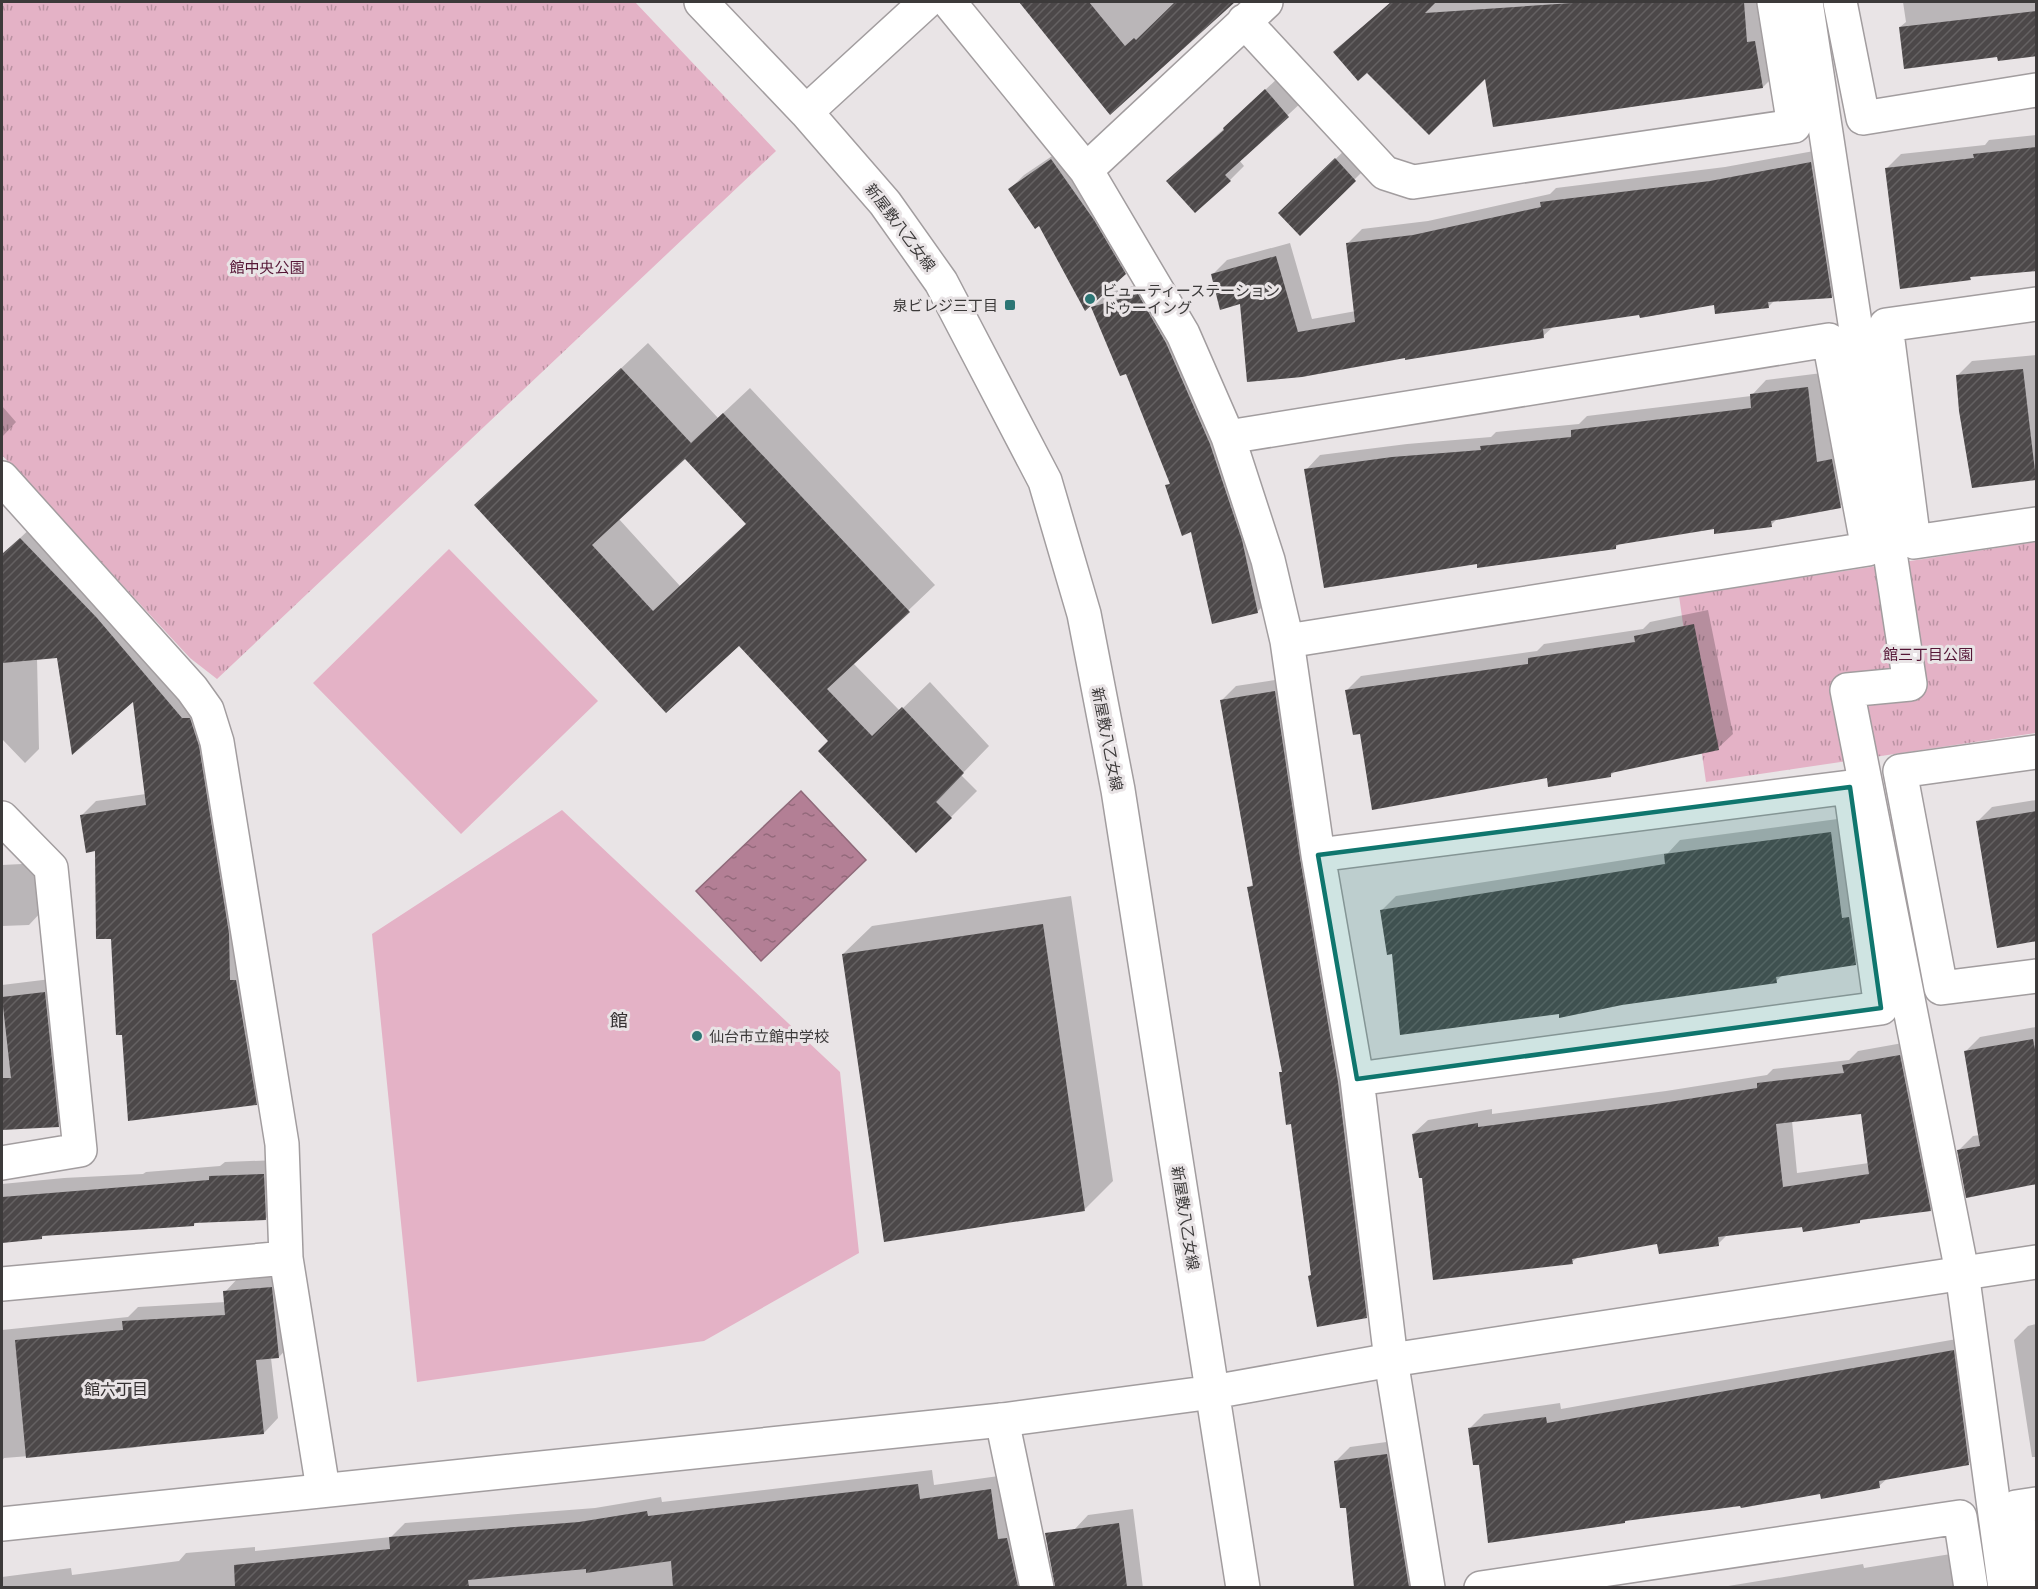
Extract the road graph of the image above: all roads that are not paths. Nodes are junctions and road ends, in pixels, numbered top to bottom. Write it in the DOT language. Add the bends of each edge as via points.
graph roads {
  1 [pos="701,2"];
  2 [pos="926,2"];
  3 [pos="949,2"];
  4 [pos="1774,2"];
  5 [pos="1806,2"];
  6 [pos="1840,2"];
  7 [pos="1255,11"];
  8 [pos="2037,90"];
  9 [pos="806,112"];
  10 [pos="1086,170"];
  11 [pos="2037,304"];
  12 [pos="1227,437"];
  13 [pos="2,478"];
  14 [pos="2037,524"];
  15 [pos="1287,641"];
  16 [pos="2037,752"];
  17 [pos="2,818"];
  18 [pos="1318,855"];
  19 [pos="2037,976"];
  20 [pos="1357,1079"];
  21 [pos="2,1163"];
  22 [pos="286,1258"];
  23 [pos="2037,1262"];
  24 [pos="1962,1272"];
  25 [pos="2,1284"];
  26 [pos="1390,1360"];
  27 [pos="1213,1392"];
  28 [pos="1002,1420"];
  29 [pos="323,1489"];
  30 [pos="2037,1504"];
  31 [pos="2,1524"];
  32 [pos="1037,1587"];
  33 [pos="1243,1587"];
  34 [pos="1428,1587"];
  35 [pos="1481,1587"];
  36 [pos="1971,1587"];
  37 [pos="2005,1587"];
  38 [pos="2028,1587"];
  1 -- 9 [label="street, 新屋敷八乙女線"];
  2 -- 9 [label="street"];
  3 -- 10 [label="street"];
  4 -- 7 [label="street" via="1794,126 1413,182 1385,173"];
  5 -- 24 [label="street" via="1910,684 1847,690"];
  6 -- 8 [label="street" via="1863,118"];
  7 -- 10 [label="street"];
  9 -- 27 [label="street, 新屋敷八乙女線" via="885,203 941,282 1045,481 1084,614 1118,790"];
  10 -- 12 [label="street" via="1184,334"];
  11 -- 14 [label="street" via="1886,325 1914,542"];
  12 -- 15 [label="street" via="1268,560"];
  12 -- 15 [label="street" via="1829,340 1868,549"];
  13 -- 22 [label="street" via="207,710 217,742 282,1144"];
  15 -- 18 [label="street"];
  16 -- 19 [label="street" via="1900,771 1941,988"];
  17 -- 21 [label="street" via="51,868 80,1150"];
  18 -- 20 [label="street"];
  18 -- 20 [label="street" via="1851,787 1881,1008"];
  20 -- 26 [label="street"];
  22 -- 25 [label="street"];
  22 -- 29 [label="street"];
  23 -- 24 [label="street"];
  24 -- 26 [label="street"];
  24 -- 37 [label="street"];
  26 -- 27 [label="street"];
  26 -- 34 [label="street"];
  27 -- 28 [label="street"];
  27 -- 33 [label="street, 新屋敷八乙女線"];
  28 -- 29 [label="street"];
  28 -- 32 [label="street"];
  29 -- 31 [label="street"];
  30 -- 38 [label="street" via="2016,1507"];
  35 -- 36 [label="street" via="1960,1517"];
}
